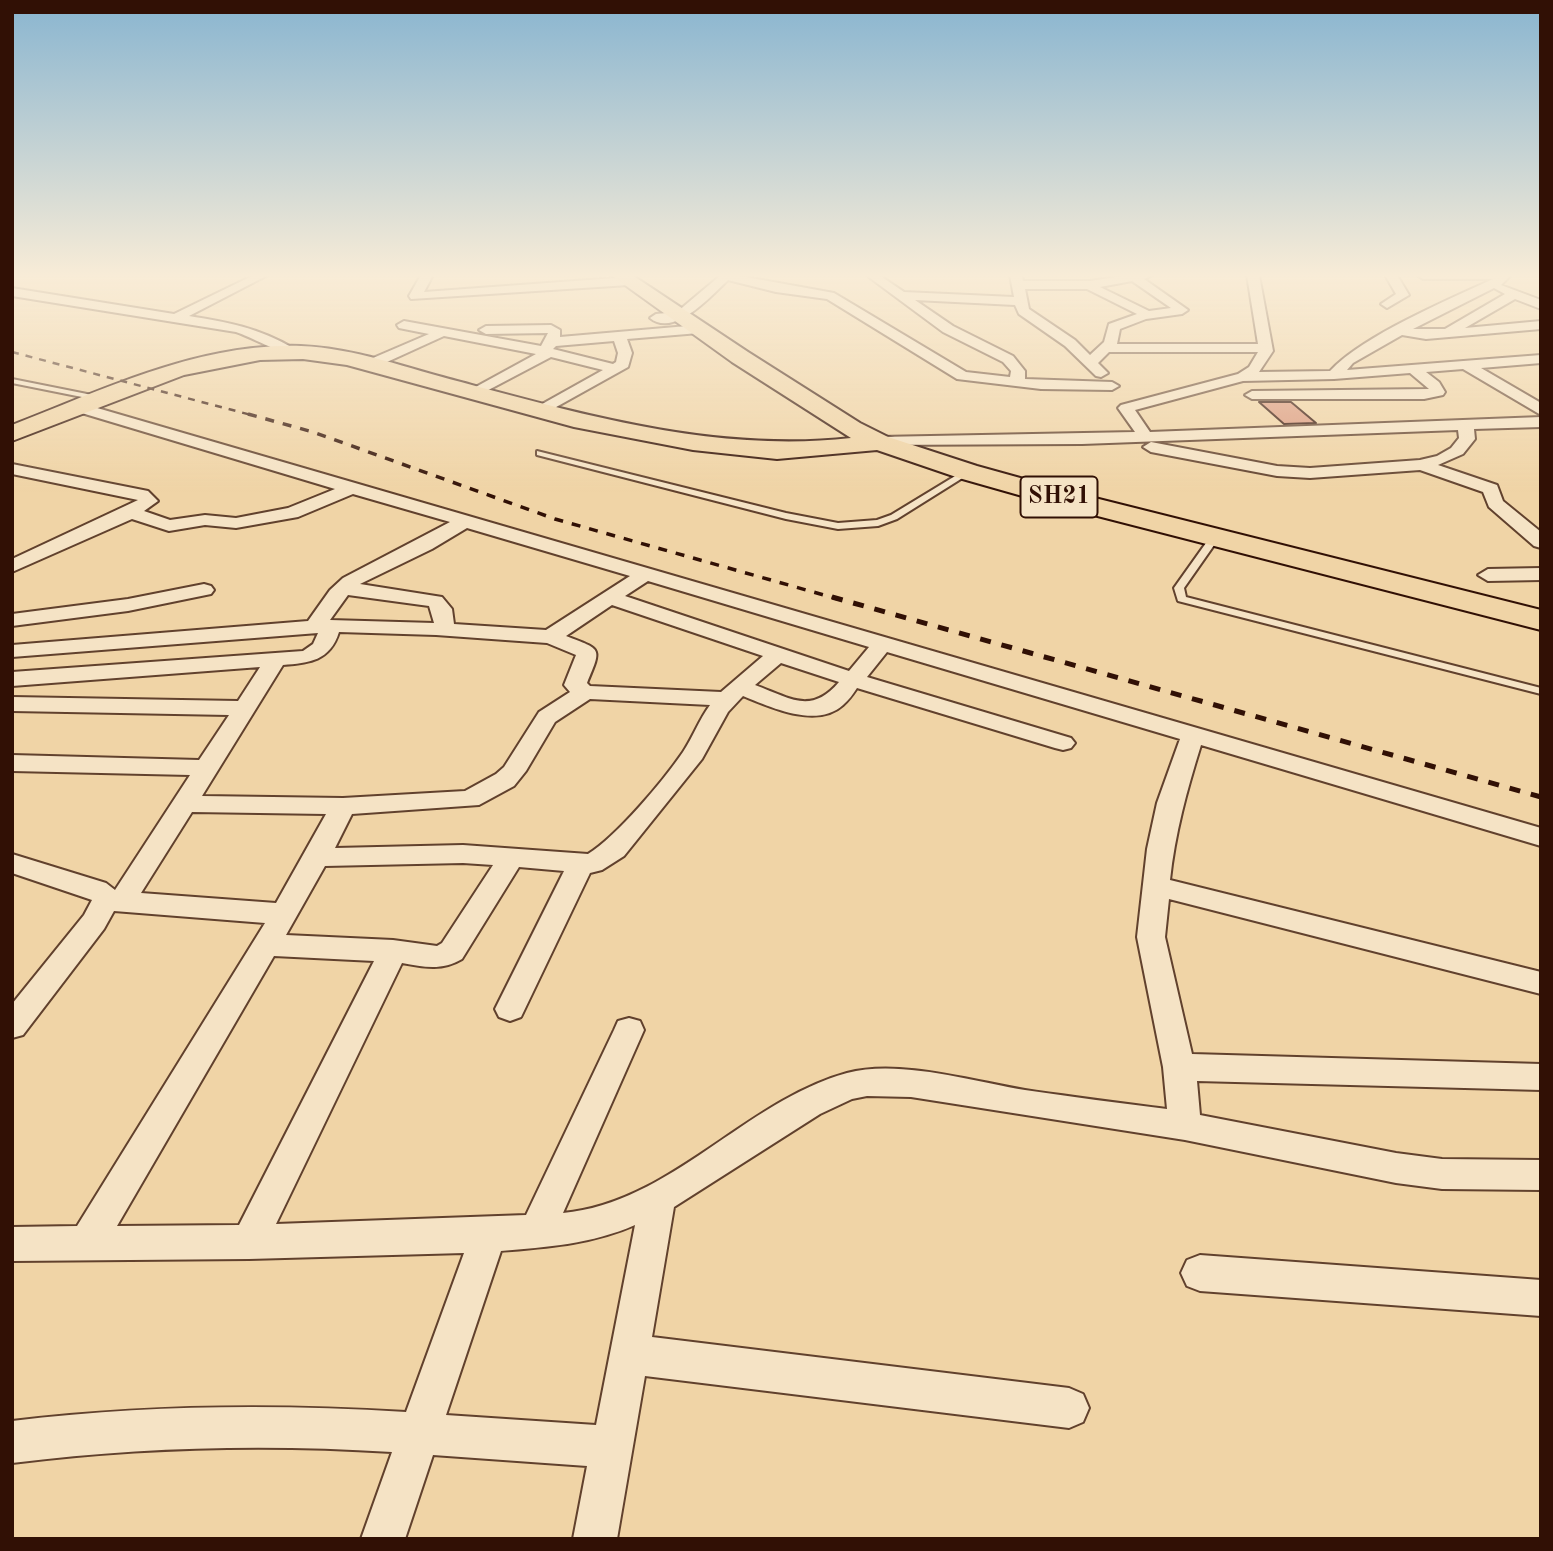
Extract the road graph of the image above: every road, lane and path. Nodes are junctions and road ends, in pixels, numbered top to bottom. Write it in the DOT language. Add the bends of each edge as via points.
graph roads {
  1 [pos="282,347"];
  2 [pos="407,347"];
  3 [pos="538,347"];
  4 [pos="559,347"];
  5 [pos="622,347"];
  6 [pos="729,347"];
  7 [pos="913,347"];
  8 [pos="985,347"];
  9 [pos="1075,347"];
  10 [pos="1371,347"];
  11 [pos="1107,348"];
  12 [pos="1265,348"];
  13 [pos="548,349"];
  14 [pos="288,351"];
  15 [pos="1541,359"];
  16 [pos="1091,362"];
  17 [pos="371,364"];
  18 [pos="1466,365"];
  19 [pos="617,369"];
  20 [pos="1413,369"];
  21 [pos="1334,375"];
  22 [pos="1242,377"];
  23 [pos="12,381"];
  24 [pos="1017,383"];
  25 [pos="1112,386"];
  26 [pos="477,392"];
  27 [pos="1252,395"];
  28 [pos="1291,395"];
  29 [pos="103,399"];
  30 [pos="80,408"];
  31 [pos="1126,408"];
  32 [pos="1541,410"];
  33 [pos="540,411"];
  34 [pos="1541,422"];
  35 [pos="1466,425"];
  36 [pos="1333,430"];
  37 [pos="12,435"];
  38 [pos="1146,437"];
  39 [pos="1109,438"];
  40 [pos="879,442"];
  41 [pos="540,453"];
  42 [pos="1421,466"];
  43 [pos="12,469"];
  44 [pos="968,472"];
  45 [pos="354,487"];
  46 [pos="130,512"];
  47 [pos="467,520"];
  48 [pos="1214,538"];
  49 [pos="1541,542"];
  50 [pos="12,566"];
  51 [pos="646,574"];
  52 [pos="1541,574"];
  53 [pos="1488,575"];
  54 [pos="343,588"];
  55 [pos="204,590"];
  56 [pos="610,598"];
  57 [pos="12,620"];
  58 [pos="1541,620"];
  59 [pos="323,627"];
  60 [pos="445,629"];
  61 [pos="550,636"];
  62 [pos="882,645"];
  63 [pos="12,651"];
  64 [pos="777,655"];
  65 [pos="275,660"];
  66 [pos="12,679"];
  67 [pos="854,680"];
  68 [pos="1541,691"];
  69 [pos="585,692"];
  70 [pos="733,693"];
  71 [pos="12,704"];
  72 [pos="244,708"];
  73 [pos="1193,735"];
  74 [pos="1063,743"];
  75 [pos="12,763"];
  76 [pos="205,768"];
  77 [pos="183,804"];
  78 [pos="344,806"];
  79 [pos="1541,837"];
  80 [pos="316,857"];
  81 [pos="511,859"];
  82 [pos="12,863"];
  83 [pos="580,865"];
  84 [pos="1156,886"];
  85 [pos="114,901"];
  86 [pos="285,914"];
  87 [pos="266,945"];
  88 [pos="393,951"];
  89 [pos="1541,983"];
  90 [pos="510,1009"];
  91 [pos="12,1026"];
  92 [pos="629,1030"];
  93 [pos="1179,1068"];
  94 [pos="1538,1081"];
  95 [pos="1185,1126"];
  96 [pos="1541,1175"];
  97 [pos="658,1198"];
  98 [pos="537,1231"];
  99 [pos="488,1235"];
  100 [pos="249,1242"];
  101 [pos="87,1243"];
  102 [pos="12,1244"];
  103 [pos="1200,1273"];
  104 [pos="1541,1298"];
  105 [pos="629,1354"];
  106 [pos="1069,1408"];
  107 [pos="418,1434"];
  108 [pos="12,1442"];
  109 [pos="612,1447"];
  110 [pos="383,1539"];
  111 [pos="596,1539"];
  1 -- 14 [label="street"];
  2 -- 17 [label="street"];
  3 -- 13 [label="street"];
  4 -- 13 [label="street"];
  5 -- 19 [label="street" via="625,360"];
  6 -- 40 [label="main road, SH21"];
  7 -- 24 [label="street" via="953,372"];
  8 -- 24 [label="street" via="1008,359 1018,371"];
  9 -- 16 [label="street"];
  10 -- 21 [label="street" via="1348,360"];
  11 -- 12 [label="street"];
  11 -- 16 [label="street"];
  12 -- 22 [label="street" via="1261,362"];
  13 -- 19 [label="street"];
  13 -- 26 [label="street"];
  14 -- 17 [label="main road"];
  14 -- 29 [label="main road" via="197,362"];
  15 -- 18 [label="street"];
  16 -- 25 [label="street"];
  17 -- 26 [label="main road"];
  18 -- 20 [label="street"];
  18 -- 32 [label="street"];
  19 -- 33 [label="street"];
  20 -- 21 [label="street"];
  20 -- 28 [label="street" via="1438,392"];
  21 -- 22 [label="street"];
  22 -- 31 [label="street"];
  23 -- 29 [label="lane"];
  24 -- 25 [label="street"];
  25 -- 31 [label="street"];
  26 -- 33 [label="main road"];
  27 -- 28 [label="street"];
  28 -- 36 [label="street"];
  29 -- 30 [label="main road"];
  30 -- 37 [label="main road"];
  30 -- 45 [label="street"];
  31 -- 38 [label="street"];
  33 -- 40 [label="main road" via="743,449 812,450"];
  34 -- 35 [label="street"];
  35 -- 36 [label="street"];
  35 -- 42 [label="street" via="1467,439 1457,451"];
  36 -- 38 [label="street"];
  38 -- 39 [label="street"];
  39 -- 40 [label="street"];
  39 -- 42 [label="street" via="1290,473"];
  40 -- 44 [label="main road, SH21"];
  41 -- 44 [label="lane" via="838,526 894,517"];
  42 -- 49 [label="street" via="1491,489 1495,503"];
  43 -- 46 [label="street" via="147,498 149,501"];
  44 -- 48 [label="main road, SH21"];
  45 -- 46 [label="street" via="292,513 236,523 205,520 169,526"];
  45 -- 47 [label="street"];
  46 -- 50 [label="street"];
  47 -- 51 [label="street"];
  47 -- 54 [label="street"];
  48 -- 58 [label="main road, SH21"];
  48 -- 68 [label="lane" via="1179,588 1182,599"];
  51 -- 56 [label="street"];
  51 -- 62 [label="street"];
  52 -- 53 [label="street"];
  54 -- 59 [label="street"];
  54 -- 60 [label="street" via="435,601 442,609"];
  55 -- 57 [label="street"];
  56 -- 61 [label="street"];
  56 -- 64 [label="street"];
  59 -- 60 [label="street"];
  59 -- 63 [label="street"];
  59 -- 65 [label="street" via="326,643 320,650 307,657"];
  60 -- 61 [label="street"];
  61 -- 69 [label="street" via="586,652 575,685"];
  62 -- 67 [label="street"];
  62 -- 73 [label="street"];
  64 -- 67 [label="street"];
  64 -- 70 [label="street"];
  65 -- 66 [label="street"];
  65 -- 72 [label="street"];
  67 -- 70 [label="street" via="824,709"];
  67 -- 74 [label="street"];
  69 -- 70 [label="street"];
  69 -- 78 [label="street" via="547,717 506,780 477,796 455,802"];
  70 -- 83 [label="street" via="717,711 694,754 615,850 593,864"];
  71 -- 72 [label="street"];
  72 -- 76 [label="street"];
  73 -- 79 [label="street"];
  73 -- 84 [label="street" via="1170,803"];
  75 -- 76 [label="street"];
  76 -- 77 [label="street"];
  77 -- 78 [label="street"];
  77 -- 85 [label="street"];
  78 -- 80 [label="street"];
  80 -- 81 [label="street" via="413,853"];
  80 -- 86 [label="street"];
  81 -- 83 [label="street"];
  81 -- 88 [label="street" via="452,951 432,957"];
  82 -- 85 [label="street" via="96,890"];
  83 -- 90 [label="street"];
  84 -- 89 [label="street"];
  84 -- 93 [label="street" via="1151,937"];
  85 -- 86 [label="street"];
  85 -- 91 [label="street"];
  86 -- 87 [label="street"];
  87 -- 88 [label="street"];
  87 -- 101 [label="street"];
  88 -- 100 [label="street"];
  92 -- 98 [label="street"];
  93 -- 94 [label="street"];
  93 -- 95 [label="street"];
  95 -- 96 [label="street" via="1442,1174"];
  95 -- 97 [label="street" via="911,1084 848,1086 808,1104"];
  97 -- 98 [label="street" via="612,1219"];
  97 -- 105 [label="street"];
  98 -- 99 [label="street"];
  99 -- 100 [label="street"];
  99 -- 107 [label="street"];
  100 -- 101 [label="street"];
  101 -- 102 [label="street"];
  103 -- 104 [label="street"];
  105 -- 106 [label="street"];
  105 -- 109 [label="street"];
  107 -- 108 [label="street" via="199,1426 125,1428"];
  107 -- 109 [label="street"];
  107 -- 110 [label="street"];
  109 -- 111 [label="street"];
}
